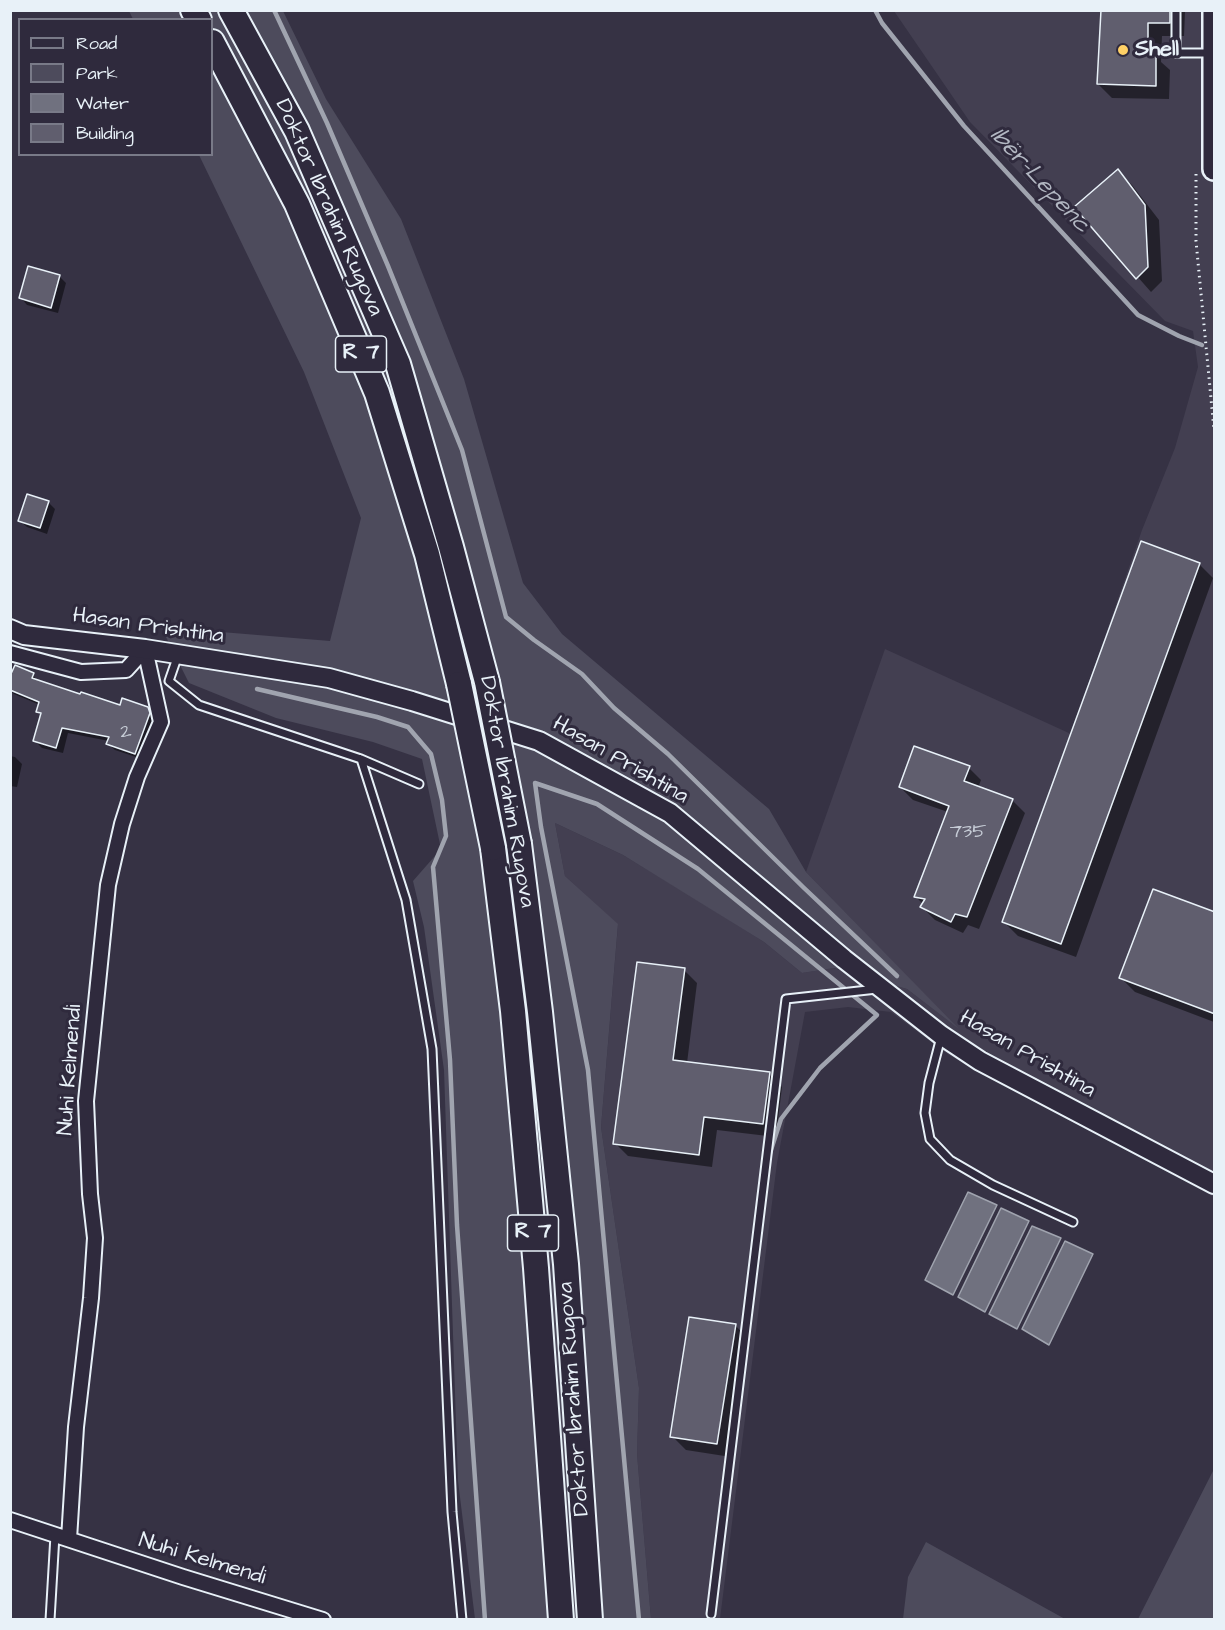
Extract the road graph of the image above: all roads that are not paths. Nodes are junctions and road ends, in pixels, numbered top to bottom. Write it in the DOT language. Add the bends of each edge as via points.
graph roads {
  1 [pos="231,10"];
  2 [pos="1176,10"];
  3 [pos="1214,10"];
  4 [pos="213,44"];
  5 [pos="1214,53"];
  6 [pos="1205,170"];
  7 [pos="10,629"];
  8 [pos="145,649"];
  9 [pos="10,653"];
  10 [pos="178,654"];
  11 [pos="361,759"];
  12 [pos="419,784"];
  13 [pos="883,988"];
  14 [pos="941,1035"];
  15 [pos="1215,1184"];
  16 [pos="1073,1222"];
  17 [pos="10,1520"];
  18 [pos="62,1537"];
  19 [pos="711,1614"];
  20 [pos="50,1620"];
  21 [pos="323,1620"];
  22 [pos="462,1620"];
  23 [pos="561,1620"];
  24 [pos="590,1620"];
  1 -- 24 [label="highway, Doktor Ibrahim Rugova / R 7, bridge" via="297,130 398,364 487,682 519,844 540,1012 566,1264"];
  2 -- 5 [label="lane" via="1176,53"];
  3 -- 5 [label="highway"];
  4 -- 23 [label="highway, Doktor Ibrahim Rugova / R 7, bridge" via="297,204 377,393 427,554 459,684 493,848 517,1058"];
  5 -- 6 [label="highway"];
  7 -- 8 [label="main road, Hasan Prishtina"];
  8 -- 9 [label="street" via="126,670 81,672"];
  8 -- 10 [label="main road, Hasan Prishtina"];
  8 -- 18 [label="street, Nuhi Kelmendi" via="161,722 137,777 108,885 86,1101 94,1238 91,1298"];
  10 -- 11 [label="lane" via="169,681 199,705"];
  10 -- 13 [label="main road, Hasan Prishtina" via="328,678 539,741 670,813"];
  11 -- 12 [label="lane"];
  11 -- 22 [label="lane" via="406,900 432,1049 452,1512"];
  13 -- 14 [label="main road, Hasan Prishtina"];
  13 -- 19 [label="lane" via="786,999"];
  14 -- 15 [label="main road, Hasan Prishtina" via="980,1061"];
  14 -- 16 [label="lane" via="925,1113 930,1139 950,1160 993,1185"];
  17 -- 18 [label="street, Nuhi Kelmendi"];
  18 -- 20 [label="lane"];
  18 -- 21 [label="street, Nuhi Kelmendi"];
}
